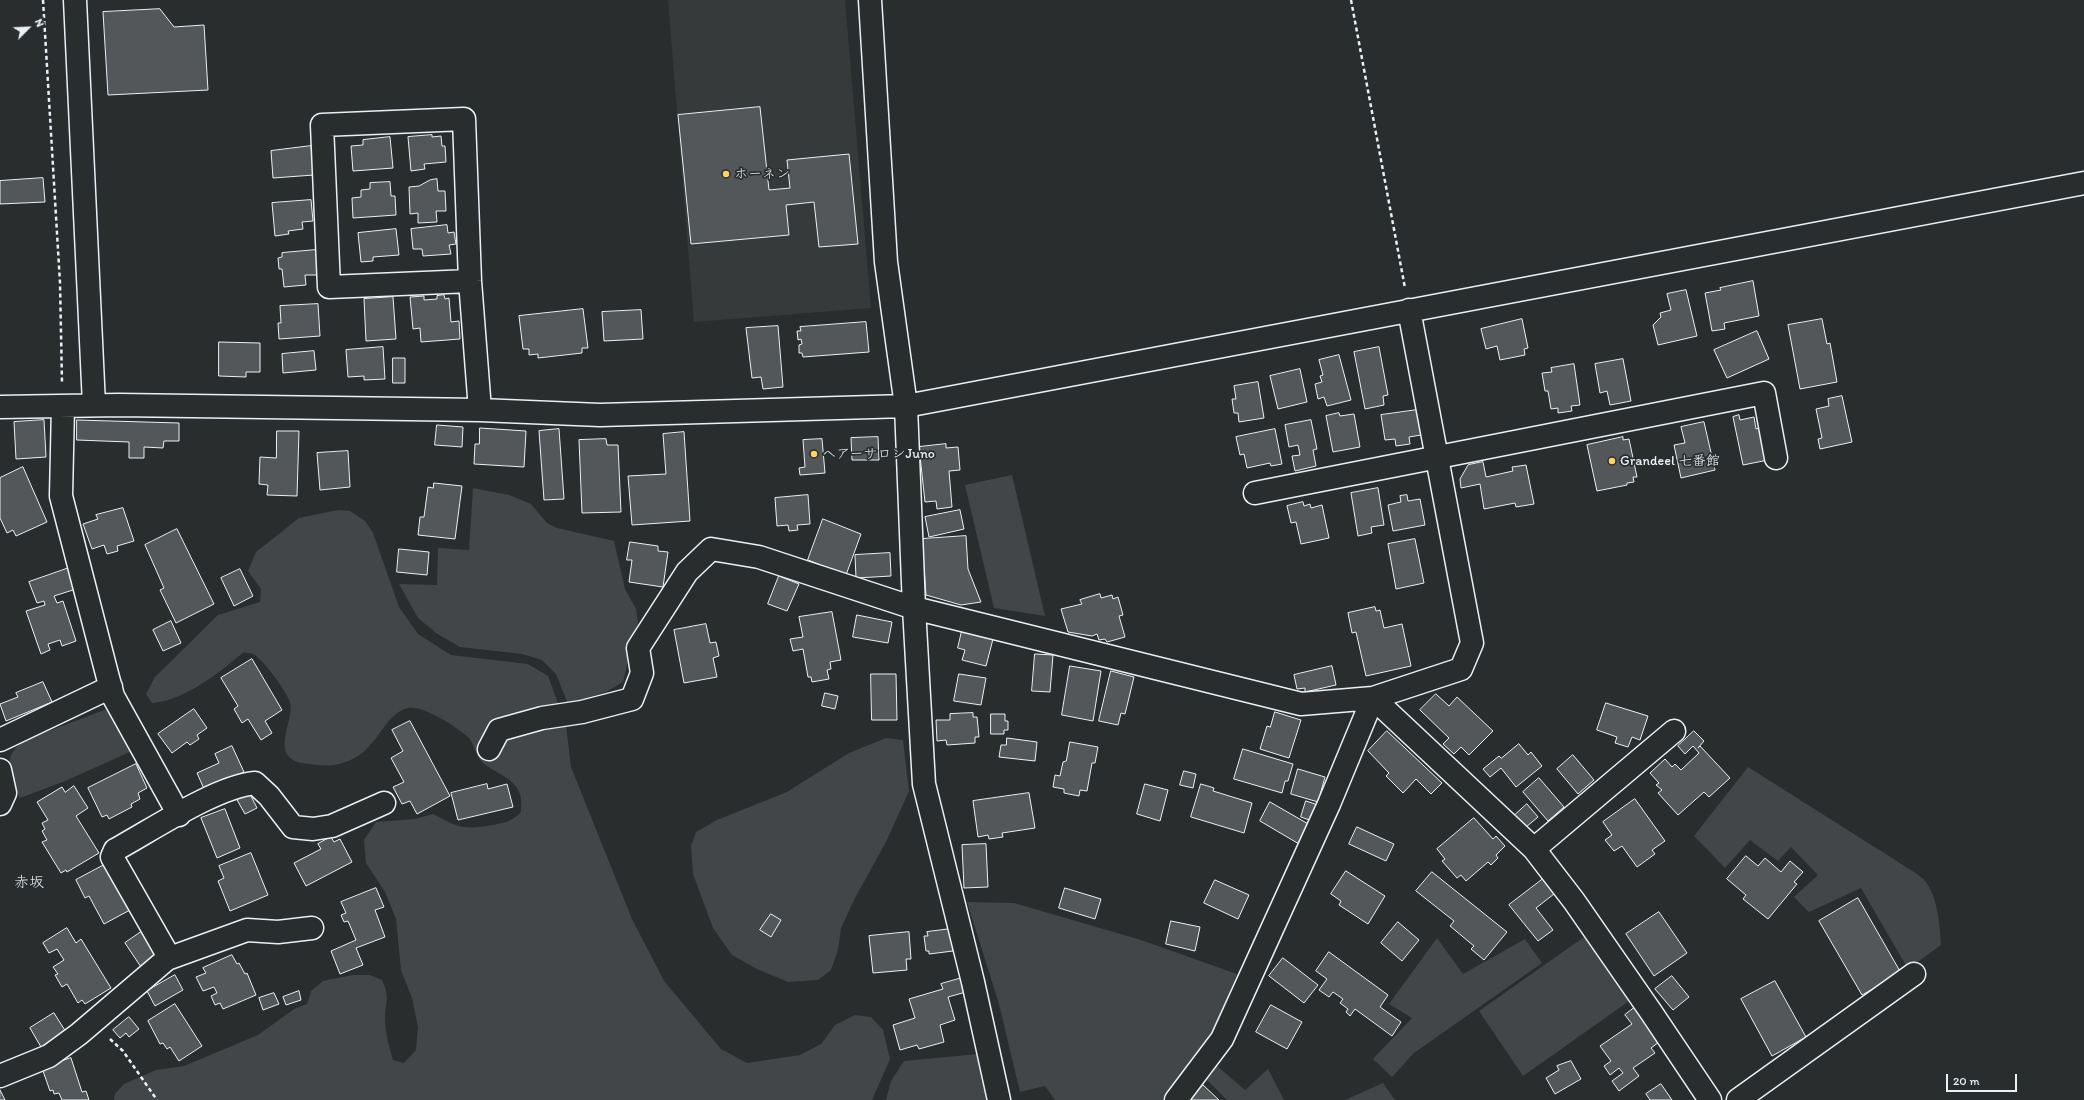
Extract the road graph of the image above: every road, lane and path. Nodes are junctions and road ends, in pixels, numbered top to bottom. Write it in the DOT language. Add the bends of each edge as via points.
graph roads {
  1 [pos="43,0"];
  2 [pos="75,0"];
  3 [pos="870,0"];
  4 [pos="1351,0"];
  5 [pos="2084,183"];
  6 [pos="470,281"];
  7 [pos="1409,310"];
  8 [pos="94,405"];
  9 [pos="63,406"];
  10 [pos="906,406"];
  11 [pos="0,407"];
  12 [pos="480,410"];
  13 [pos="1438,458"];
  14 [pos="1776,458"];
  15 [pos="1255,493"];
  16 [pos="914,608"];
  17 [pos="111,686"];
  18 [pos="1373,698"];
  19 [pos="1674,731"];
  20 [pos="0,740"];
  21 [pos="489,749"];
  22 [pos="0,770"];
  23 [pos="0,804"];
  24 [pos="384,804"];
  25 [pos="179,815"];
  26 [pos="1534,848"];
  27 [pos="312,928"];
  28 [pos="167,959"];
  29 [pos="1914,974"];
  30 [pos="92,1022"];
  31 [pos="0,1076"];
  32 [pos="157,1100"];
  33 [pos="999,1100"];
  34 [pos="1176,1100"];
  35 [pos="1710,1100"];
  36 [pos="1738,1100"];
  1 -- 9 [label="path" via="60,283"];
  2 -- 8 [label="street"];
  3 -- 10 [label="street" via="886,262"];
  4 -- 7 [label="path"];
  5 -- 7 [label="street"];
  6 -- 6 [label="street" via="464,119 322,125 329,287"];
  6 -- 12 [label="street"];
  7 -- 10 [label="street"];
  7 -- 13 [label="street"];
  8 -- 9 [label="street"];
  8 -- 12 [label="street"];
  9 -- 11 [label="street"];
  9 -- 17 [label="street" via="61,496"];
  10 -- 12 [label="street" via="600,415"];
  10 -- 16 [label="street"];
  13 -- 14 [label="street" via="1764,393"];
  13 -- 15 [label="street"];
  13 -- 18 [label="street" via="1472,643 1461,669"];
  16 -- 18 [label="street" via="1301,704"];
  16 -- 21 [label="street" via="758,557 711,549 687,572 638,648 642,673 632,698 499,730"];
  16 -- 33 [label="street" via="924,784"];
  17 -- 20 [label="street"];
  17 -- 25 [label="street" via="114,696"];
  18 -- 26 [label="street"];
  18 -- 34 [label="street" via="1329,804 1222,1039"];
  19 -- 26 [label="street"];
  22 -- 23 [label="street" via="5,793"];
  24 -- 25 [label="street" via="332,826 313,829 293,827 269,796 255,783 245,784 208,798"];
  25 -- 28 [label="street" via="115,850 112,857 165,950"];
  26 -- 35 [label="street" via="1579,908"];
  27 -- 28 [label="street" via="278,932 247,930"];
  28 -- 30 [label="street"];
  29 -- 36 [label="street"];
  30 -- 31 [label="street" via="49,1056"];
  30 -- 32 [label="path" via="123,1051"];
}
